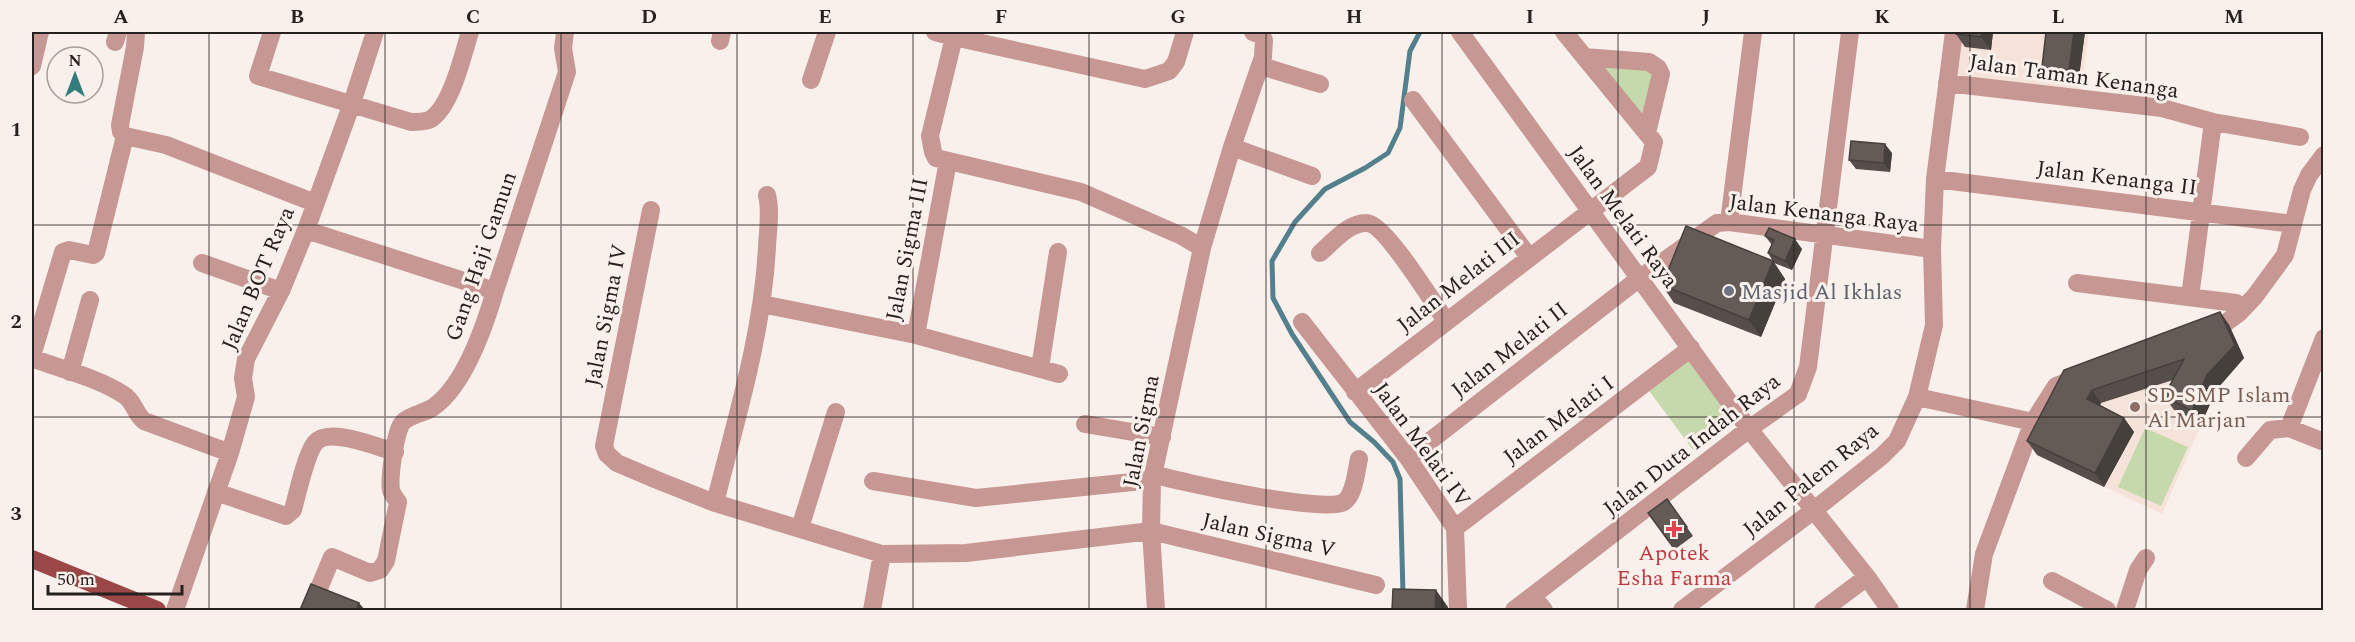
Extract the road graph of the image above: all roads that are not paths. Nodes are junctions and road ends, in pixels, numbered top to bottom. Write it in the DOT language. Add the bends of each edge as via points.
graph roads {
  1 [pos="40,32"];
  2 [pos="136,32"];
  3 [pos="272,32"];
  4 [pos="375,32"];
  5 [pos="470,32"];
  6 [pos="565,32"];
  7 [pos="827,32"];
  8 [pos="935,32"];
  9 [pos="1185,32"];
  10 [pos="1460,32"];
  11 [pos="1564,32"];
  12 [pos="1753,32"];
  13 [pos="1850,32"];
  14 [pos="1954,32"];
  15 [pos="1259,33"];
  16 [pos="954,37"];
  17 [pos="1584,57"];
  18 [pos="32,66"];
  19 [pos="1261,66"];
  20 [pos="811,80"];
  21 [pos="1947,83"];
  22 [pos="1320,84"];
  23 [pos="1413,100"];
  24 [pos="352,103"];
  25 [pos="2213,122"];
  26 [pos="1647,133"];
  27 [pos="125,136"];
  28 [pos="2300,136"];
  29 [pos="1232,147"];
  30 [pos="2324,155"];
  31 [pos="948,161"];
  32 [pos="1312,176"];
  33 [pos="1935,179"];
  34 [pos="767,195"];
  35 [pos="315,203"];
  36 [pos="651,210"];
  37 [pos="1591,210"];
  38 [pos="2201,212"];
  39 [pos="1729,222"];
  40 [pos="2293,224"];
  41 [pos="306,230"];
  42 [pos="1825,234"];
  43 [pos="1202,248"];
  44 [pos="1932,249"];
  45 [pos="1058,252"];
  46 [pos="1320,253"];
  47 [pos="1529,257"];
  48 [pos="202,263"];
  49 [pos="1646,274"];
  50 [pos="2077,283"];
  51 [pos="281,291"];
  52 [pos="495,291"];
  53 [pos="2190,297"];
  54 [pos="90,300"];
  55 [pos="2236,303"];
  56 [pos="762,304"];
  57 [pos="1446,321"];
  58 [pos="1302,322"];
  59 [pos="916,335"];
  60 [pos="2188,338"];
  61 [pos="2324,338"];
  62 [pos="1691,348"];
  63 [pos="32,357"];
  64 [pos="1040,368"];
  65 [pos="2095,370"];
  66 [pos="70,372"];
  67 [pos="1059,374"];
  68 [pos="1355,392"];
  69 [pos="1917,397"];
  70 [pos="836,412"];
  71 [pos="2033,422"];
  72 [pos="1085,424"];
  73 [pos="2289,428"];
  74 [pos="1749,429"];
  75 [pos="1162,437"];
  76 [pos="2324,442"];
  77 [pos="395,452"];
  78 [pos="230,453"];
  79 [pos="1408,458"];
  80 [pos="2246,458"];
  81 [pos="1359,459"];
  82 [pos="1152,477"];
  83 [pos="873,481"];
  84 [pos="216,492"];
  85 [pos="715,503"];
  86 [pos="1814,510"];
  87 [pos="800,528"];
  88 [pos="1455,528"];
  89 [pos="1151,531"];
  90 [pos="882,554"];
  91 [pos="2146,558"];
  92 [pos="32,559"];
  93 [pos="1867,577"];
  94 [pos="2052,581"];
  95 [pos="1376,585"];
  96 [pos="1538,603"];
  97 [pos="157,610"];
  98 [pos="175,610"];
  99 [pos="310,610"];
  100 [pos="872,610"];
  101 [pos="1156,610"];
  102 [pos="1458,610"];
  103 [pos="1514,610"];
  104 [pos="1682,610"];
  105 [pos="1822,610"];
  106 [pos="1890,610"];
  107 [pos="1975,610"];
  108 [pos="2107,610"];
  109 [pos="2125,610"];
  1 -- 18 [label="street"];
  2 -- 27 [label="street" via="120,124"];
  3 -- 24 [label="street" via="258,76"];
  4 -- 24 [label="street, Jalan BOT Raya"];
  5 -- 24 [label="street" via="446,99 429,120 411,122"];
  6 -- 52 [label="street, Gang Haji Gamun" via="567,72"];
  7 -- 20 [label="street"];
  8 -- 16 [label="street"];
  9 -- 16 [label="street" via="1176,62 1169,71 1145,79"];
  10 -- 37 [label="street, Jalan Melati Raya"];
  11 -- 17 [label="street"];
  12 -- 39 [label="street"];
  13 -- 42 [label="street, Jalan Duta Indah Raya"];
  14 -- 21 [label="street, Jalan Kenanga Raya"];
  15 -- 19 [label="street, Jalan Sigma" via="1265,45"];
  16 -- 31 [label="street" via="930,136 936,158"];
  17 -- 26 [label="street"];
  17 -- 26 [label="street" via="1649,62 1658,68 1661,74"];
  19 -- 22 [label="street"];
  19 -- 29 [label="street, Jalan Sigma"];
  21 -- 25 [label="street, Jalan Taman Kenanga" via="2162,108"];
  21 -- 33 [label="street, Jalan Kenanga Raya"];
  23 -- 47 [label="street"];
  24 -- 35 [label="street, Jalan BOT Raya"];
  25 -- 28 [label="street, Jalan Taman Kenanga"];
  25 -- 38 [label="street"];
  26 -- 37 [label="street, Jalan Melati III" via="1654,142 1648,166"];
  27 -- 35 [label="street" via="166,144"];
  27 -- 63 [label="street" via="96,253 63,252"];
  29 -- 32 [label="street"];
  29 -- 43 [label="street, Jalan Sigma"];
  30 -- 40 [label="street" via="2308,175"];
  31 -- 43 [label="street" via="1081,192"];
  31 -- 59 [label="street, Jalan Sigma III"];
  33 -- 38 [label="street, Jalan Kenanga II"];
  33 -- 44 [label="street, Jalan Kenanga Raya"];
  34 -- 56 [label="street"];
  35 -- 41 [label="street, Jalan BOT Raya"];
  36 -- 85 [label="street, Jalan Sigma IV" via="604,446 617,463"];
  37 -- 47 [label="street, Jalan Melati III"];
  37 -- 49 [label="street, Jalan Melati Raya"];
  38 -- 40 [label="street, Jalan Kenanga II"];
  38 -- 53 [label="street"];
  39 -- 42 [label="street, Jalan Kenanga Raya"];
  39 -- 49 [label="street, Jalan Kenanga Raya" via="1717,223"];
  40 -- 60 [label="street" via="2285,255 2255,296 2220,327"];
  41 -- 51 [label="street, Jalan BOT Raya"];
  41 -- 52 [label="street"];
  42 -- 44 [label="street, Jalan Kenanga Raya"];
  42 -- 74 [label="street, Jalan Duta Indah Raya" via="1808,367 1798,394"];
  43 -- 75 [label="street, Jalan Sigma"];
  44 -- 69 [label="street, Jalan Palem Raya" via="1934,325"];
  45 -- 64 [label="street"];
  46 -- 57 [label="street" via="1350,228 1370,223 1387,236"];
  47 -- 57 [label="street, Jalan Melati III"];
  48 -- 51 [label="street"];
  49 -- 62 [label="street, Jalan Melati Raya"];
  49 -- 79 [label="street, Jalan Melati II"];
  50 -- 53 [label="street"];
  51 -- 78 [label="street, Jalan BOT Raya" via="246,359 246,397"];
  52 -- 77 [label="street, Gang Haji Gamun" via="472,356 433,407 404,421"];
  53 -- 55 [label="street"];
  54 -- 66 [label="street"];
  56 -- 59 [label="street, Jalan Sigma III"];
  56 -- 85 [label="street"];
  57 -- 68 [label="street, Jalan Melati III"];
  58 -- 68 [label="street, Jalan Melati IV"];
  59 -- 64 [label="street"];
  61 -- 73 [label="street"];
  62 -- 74 [label="street, Jalan Melati Raya"];
  62 -- 88 [label="street, Jalan Melati I"];
  63 -- 66 [label="street"];
  64 -- 67 [label="street"];
  65 -- 71 [label="street" via="2056,386"];
  66 -- 78 [label="street" via="127,396 144,421"];
  68 -- 79 [label="street, Jalan Melati IV"];
  69 -- 71 [label="street"];
  69 -- 86 [label="street, Jalan Palem Raya" via="1897,441"];
  70 -- 87 [label="street"];
  71 -- 107 [label="street" via="1984,554"];
  72 -- 75 [label="street"];
  73 -- 76 [label="street"];
  73 -- 80 [label="street" via="2270,430"];
  74 -- 86 [label="street, Jalan Melati Raya"];
  74 -- 96 [label="street, Jalan Duta Indah Raya"];
  75 -- 82 [label="street, Jalan Sigma"];
  77 -- 84 [label="street" via="342,437 318,440 311,450 293,510 286,516"];
  77 -- 99 [label="street, Gang Haji Gamun" via="390,479 391,492 398,502 386,561 380,570 370,573 332,557"];
  78 -- 84 [label="street, Jalan BOT Raya"];
  79 -- 88 [label="street, Jalan Melati IV"];
  81 -- 82 [label="street" via="1350,495 1345,502 1335,505 1292,502"];
  82 -- 83 [label="street" via="976,498"];
  82 -- 89 [label="street, Jalan Sigma"];
  84 -- 98 [label="street, Jalan BOT Raya"];
  85 -- 87 [label="street, Jalan Sigma IV"];
  86 -- 93 [label="street, Jalan Melati Raya"];
  86 -- 104 [label="street, Jalan Palem Raya"];
  87 -- 90 [label="street, Jalan Sigma IV"];
  88 -- 102 [label="street, Jalan Melati IV"];
  89 -- 90 [label="street" via="966,553"];
  89 -- 95 [label="street, Jalan Sigma V"];
  89 -- 101 [label="street, Jalan Sigma"];
  90 -- 100 [label="street"];
  91 -- 109 [label="street"];
  92 -- 97 [label="main road"];
  93 -- 105 [label="street"];
  93 -- 106 [label="street, Jalan Melati Raya"];
  94 -- 108 [label="street"];
  96 -- 103 [label="street, Jalan Duta Indah Raya"];
}
